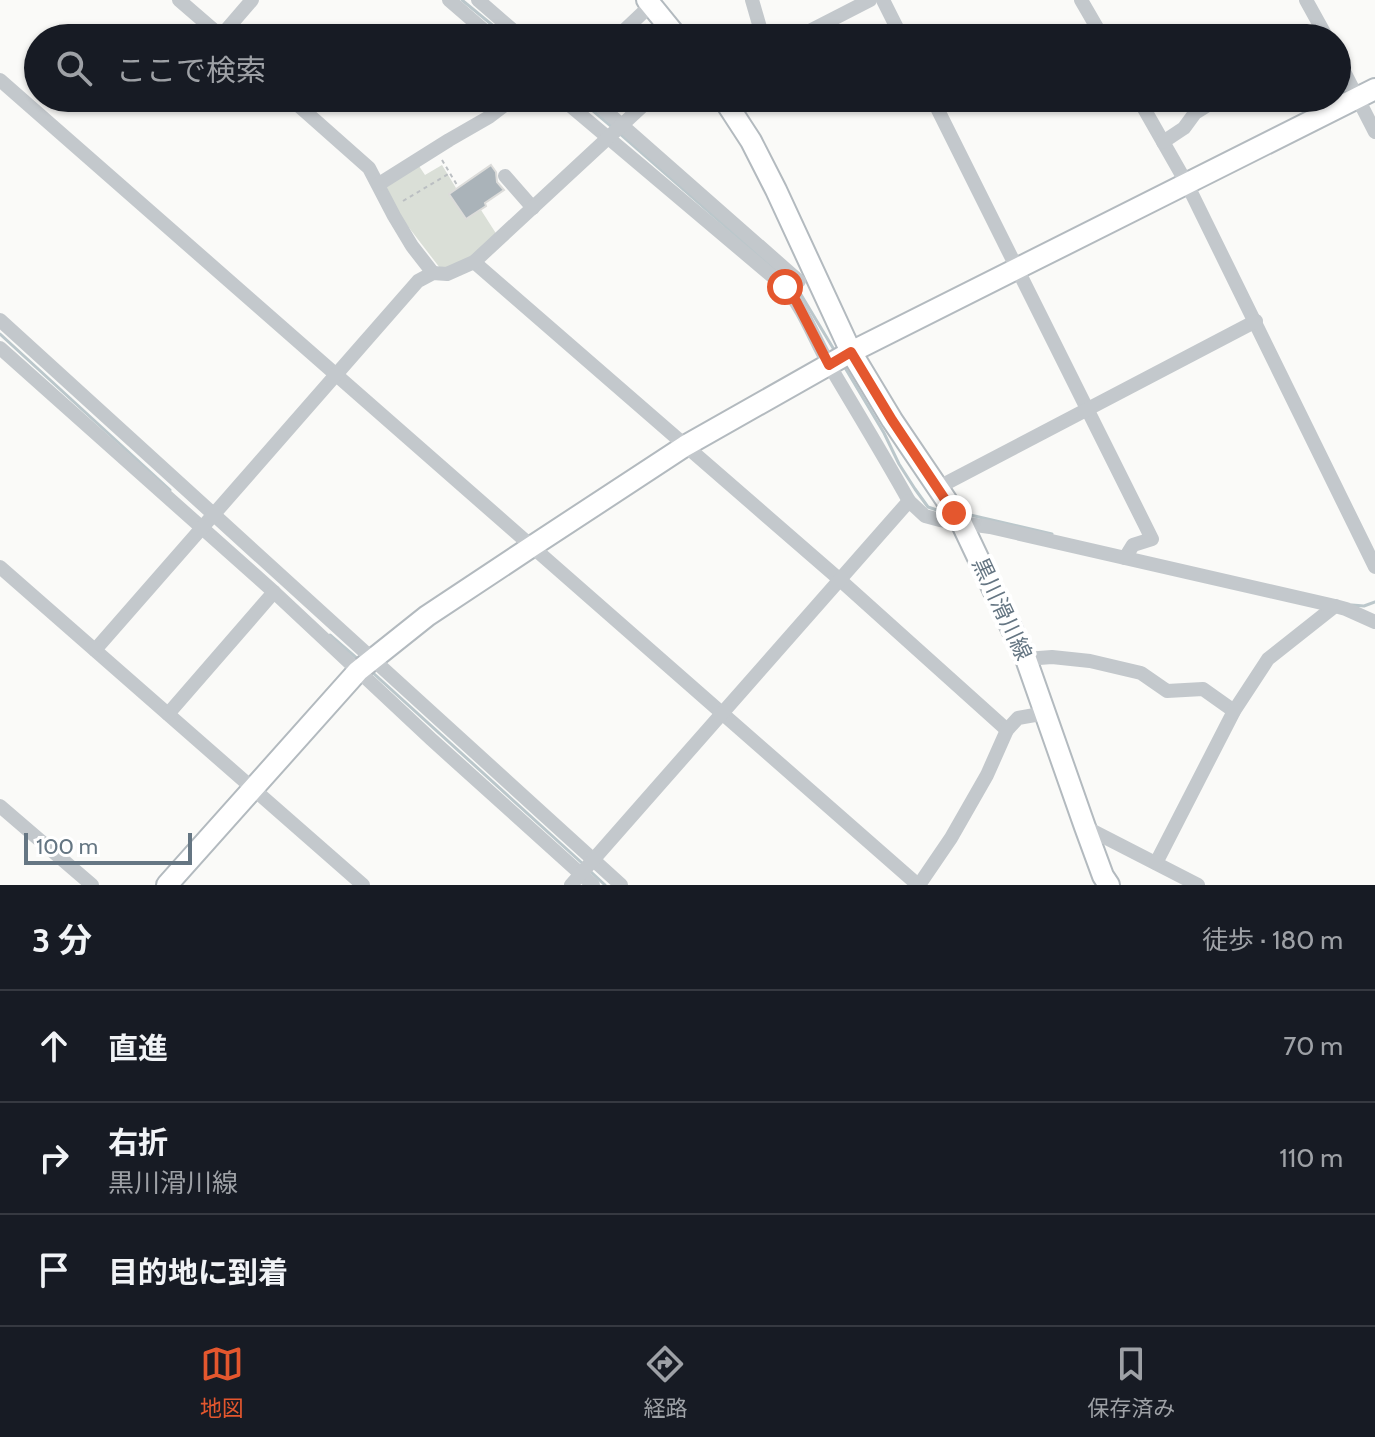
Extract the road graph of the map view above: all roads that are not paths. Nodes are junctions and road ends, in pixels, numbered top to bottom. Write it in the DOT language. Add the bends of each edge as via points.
graph roads {
  1 [pos="179,0"];
  2 [pos="252,0"];
  3 [pos="449,0"];
  4 [pos="478,0"];
  5 [pos="752,0"];
  6 [pos="870,0"];
  7 [pos="883,0"];
  8 [pos="1081,0"];
  9 [pos="1306,0"];
  10 [pos="649,2"];
  11 [pos="207,24"];
  12 [pos="233,24"];
  13 [pos="477,24"];
  14 [pos="506,24"];
  15 [pos="629,24"];
  16 [pos="667,24"];
  17 [pos="759,24"];
  18 [pos="823,24"];
  19 [pos="895,24"];
  20 [pos="1095,24"];
  21 [pos="1319,24"];
  22 [pos="1351,75"];
  23 [pos="0,80"];
  24 [pos="1367,94"];
  25 [pos="24,101"];
  26 [pos="36,112"];
  27 [pos="306,112"];
  28 [pos="496,112"];
  29 [pos="577,112"];
  30 [pos="607,112"];
  31 [pos="636,112"];
  32 [pos="732,112"];
  33 [pos="939,112"];
  34 [pos="1146,112"];
  35 [pos="1197,112"];
  36 [pos="1331,112"];
  37 [pos="622,125"];
  38 [pos="1375,132"];
  39 [pos="607,138"];
  40 [pos="1163,142"];
  41 [pos="505,176"];
  42 [pos="379,184"];
  43 [pos="1187,184"];
  44 [pos="533,208"];
  45 [pos="474,262"];
  46 [pos="1018,269"];
  47 [pos="433,273"];
  48 [pos="799,281"];
  49 [pos="0,320"];
  50 [pos="1256,321"];
  51 [pos="0,348"];
  52 [pos="851,352"];
  53 [pos="829,365"];
  54 [pos="336,375"];
  55 [pos="1089,409"];
  56 [pos="685,446"];
  57 [pos="937,488"];
  58 [pos="909,501"];
  59 [pos="214,514"];
  60 [pos="961,522"];
  61 [pos="201,529"];
  62 [pos="531,547"];
  63 [pos="1125,558"];
  64 [pos="0,567"];
  65 [pos="1375,567"];
  66 [pos="839,579"];
  67 [pos="274,592"];
  68 [pos="1335,606"];
  69 [pos="1375,622"];
  70 [pos="95,650"];
  71 [pos="1026,659"];
  72 [pos="367,663"];
  73 [pos="1234,711"];
  74 [pos="721,713"];
  75 [pos="1046,713"];
  76 [pos="168,714"];
  77 [pos="1007,730"];
  78 [pos="254,788"];
  79 [pos="0,806"];
  80 [pos="1085,827"];
  81 [pos="593,859"];
  82 [pos="1156,863"];
  83 [pos="576,880"];
  84 [pos="92,885"];
  85 [pos="167,885"];
  86 [pos="363,885"];
  87 [pos="593,885"];
  88 [pos="621,885"];
  89 [pos="919,885"];
  90 [pos="1109,885"];
  91 [pos="1198,885"];
  1 -- 11 [label="street"];
  2 -- 12 [label="street"];
  3 -- 13 [label="street"];
  4 -- 14 [label="street"];
  5 -- 17 [label="street"];
  6 -- 18 [label="street"];
  7 -- 19 [label="street"];
  8 -- 20 [label="street"];
  9 -- 21 [label="street"];
  10 -- 15 [label="street"];
  10 -- 16 [label="street"];
  22 -- 24 [label="street"];
  23 -- 25 [label="street"];
  24 -- 38 [label="street"];
  26 -- 54 [label="street"];
  27 -- 42 [label="street" via="369,168"];
  28 -- 42 [label="street"];
  29 -- 39 [label="street"];
  30 -- 37 [label="street"];
  31 -- 37 [label="street"];
  32 -- 52 [label="street, 黒川滑川線" via="776,190"];
  33 -- 46 [label="street"];
  34 -- 40 [label="street"];
  35 -- 40 [label="street"];
  36 -- 43 [label="street"];
  37 -- 39 [label="street"];
  37 -- 48 [label="street"];
  39 -- 44 [label="street"];
  39 -- 53 [label="street" via="785,287"];
  40 -- 43 [label="street"];
  41 -- 44 [label="street"];
  42 -- 47 [label="street"];
  43 -- 46 [label="street"];
  43 -- 50 [label="street"];
  44 -- 45 [label="street"];
  45 -- 47 [label="street" via="447,274"];
  45 -- 56 [label="street"];
  46 -- 52 [label="street"];
  46 -- 55 [label="street"];
  47 -- 54 [label="street" via="418,281"];
  49 -- 59 [label="street"];
  50 -- 55 [label="street"];
  50 -- 65 [label="street"];
  51 -- 61 [label="street"];
  52 -- 53 [label="street"];
  52 -- 57 [label="street, 黒川滑川線"];
  53 -- 56 [label="street"];
  53 -- 58 [label="street"];
  54 -- 59 [label="street"];
  54 -- 62 [label="street"];
  55 -- 57 [label="street"];
  55 -- 63 [label="street" via="1152,539 1133,545"];
  56 -- 62 [label="street"];
  56 -- 66 [label="street"];
  57 -- 60 [label="street, 黒川滑川線"];
  58 -- 60 [label="street" via="925,516"];
  58 -- 66 [label="street"];
  59 -- 61 [label="street"];
  59 -- 72 [label="street"];
  60 -- 63 [label="street"];
  60 -- 71 [label="street, 黒川滑川線"];
  61 -- 67 [label="street"];
  61 -- 70 [label="street"];
  62 -- 72 [label="street"];
  62 -- 74 [label="street"];
  63 -- 68 [label="street"];
  64 -- 70 [label="street"];
  66 -- 74 [label="street"];
  66 -- 77 [label="street"];
  67 -- 72 [label="street"];
  67 -- 76 [label="street"];
  68 -- 69 [label="street"];
  68 -- 73 [label="street" via="1268,659"];
  70 -- 76 [label="street"];
  71 -- 73 [label="street" via="1090,661 1141,673 1167,691 1203,689"];
  71 -- 75 [label="street, 黒川滑川線"];
  72 -- 78 [label="street"];
  72 -- 81 [label="street"];
  72 -- 83 [label="street" via="431,739"];
  73 -- 82 [label="street"];
  74 -- 81 [label="street"];
  74 -- 89 [label="street"];
  75 -- 77 [label="street" via="1018,718"];
  75 -- 80 [label="street, 黒川滑川線"];
  76 -- 78 [label="street"];
  77 -- 89 [label="street" via="987,775"];
  78 -- 85 [label="street"];
  78 -- 86 [label="street"];
  79 -- 84 [label="street"];
  80 -- 82 [label="street"];
  80 -- 90 [label="street, 黒川滑川線"];
  81 -- 83 [label="street"];
  81 -- 88 [label="street"];
  82 -- 91 [label="street"];
  83 -- 87 [label="street"];
}
